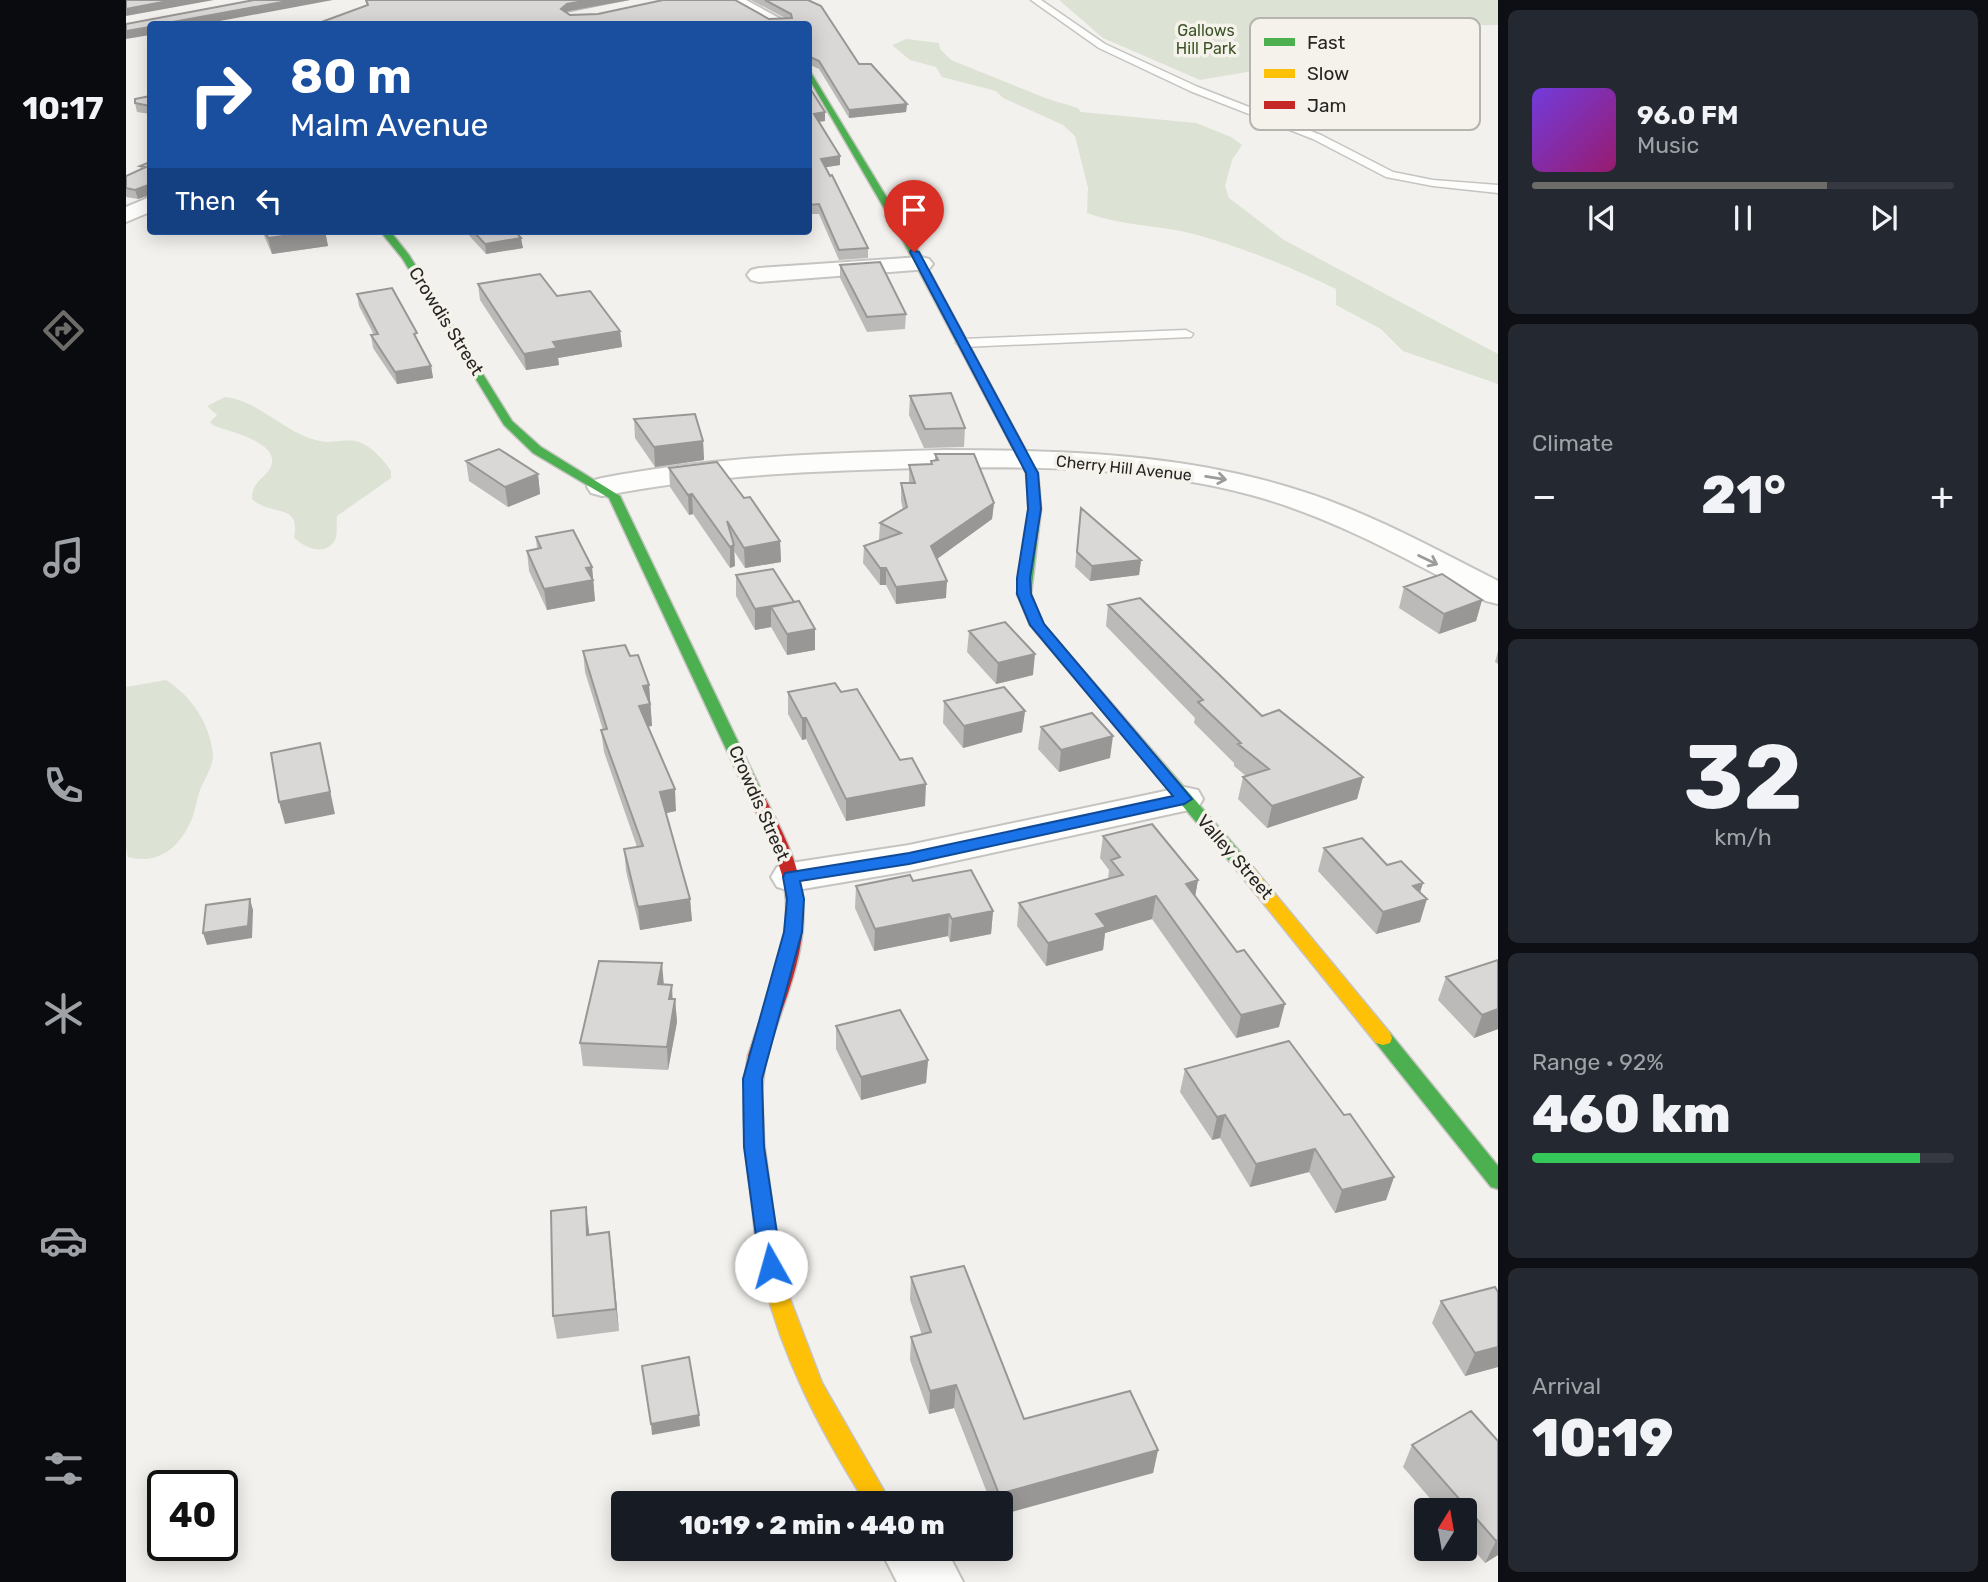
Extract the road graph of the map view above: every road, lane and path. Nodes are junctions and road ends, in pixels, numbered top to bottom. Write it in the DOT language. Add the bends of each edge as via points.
graph roads {
  1 [pos="733,0"];
  2 [pos="1035,0"];
  3 [pos="776,21"];
  4 [pos="812,78"];
  5 [pos="1250,110"];
  6 [pos="1301,130"];
  7 [pos="1498,189"];
  8 [pos="147,205"];
  9 [pos="126,215"];
  10 [pos="388,235"];
  11 [pos="921,264"];
  12 [pos="759,275"];
  13 [pos="1186,334"];
  14 [pos="963,343"];
  15 [pos="1027,459"];
  16 [pos="602,487"];
  17 [pos="1498,594"];
  18 [pos="1184,799"];
  19 [pos="791,877"];
  20 [pos="1498,1181"];
  21 [pos="871,1491"];
  22 [pos="918,1561"];
  23 [pos="933,1582"];
  1 -- 3 [label="street"];
  2 -- 5 [label="lane" via="1102,46"];
  4 -- 11 [label="street, Valley Street"];
  6 -- 7 [label="lane" via="1390,175"];
  8 -- 9 [label="street"];
  10 -- 16 [label="street, Crowdis Street" via="508,424 537,450"];
  11 -- 12 [label="street"];
  11 -- 14 [label="street, Valley Street"];
  13 -- 14 [label="lane"];
  14 -- 15 [label="street, Valley Street"];
  15 -- 16 [label="street, Cherry Hill Avenue" via="751,464"];
  15 -- 17 [label="street, Cherry Hill Avenue, one-way" via="1186,474 1267,490 1363,528"];
  15 -- 18 [label="street, Valley Street" via="1035,509 1024,578 1030,610 1037,625"];
  16 -- 19 [label="street, Crowdis Street" via="614,496 625,516 753,784"];
  18 -- 19 [label="street" via="909,858"];
  18 -- 20 [label="street, Valley Street" via="1270,898"];
  19 -- 21 [label="street, Crowdis Street" via="793,932 753,1079 754,1147 771,1266 786,1323 811,1388"];
  22 -- 23 [label="street"];
}
